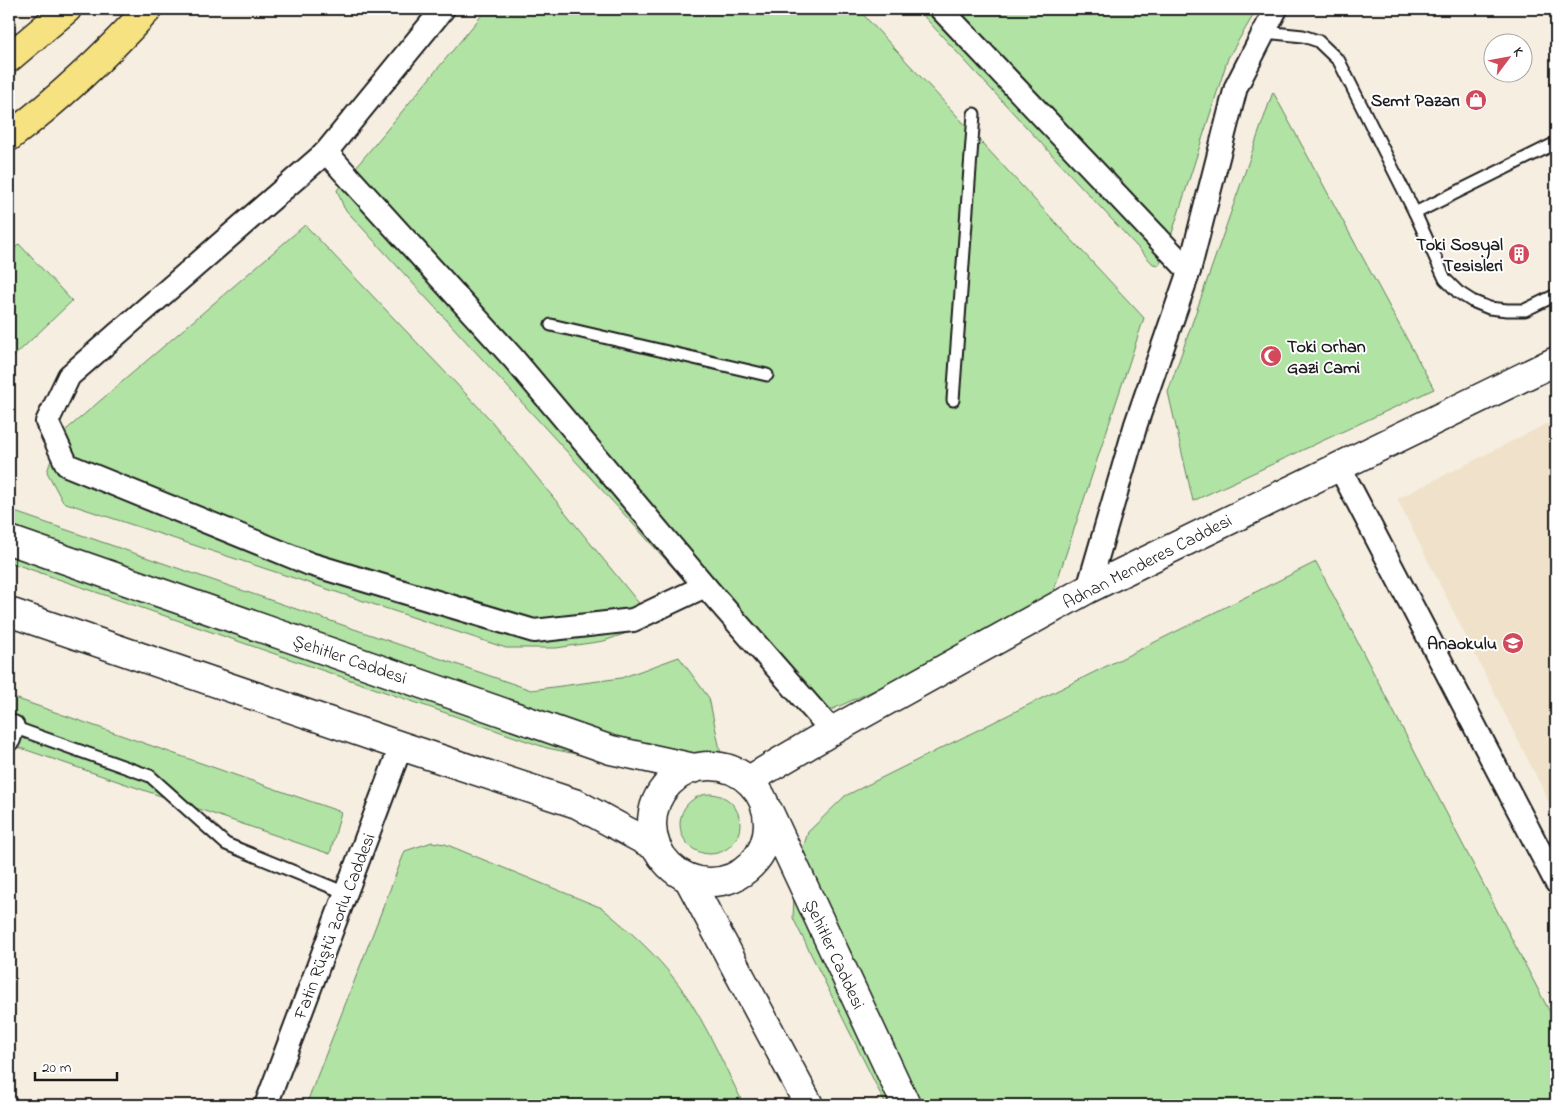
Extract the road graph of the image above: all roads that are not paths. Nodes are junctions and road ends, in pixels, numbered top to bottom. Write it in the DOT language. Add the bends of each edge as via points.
graph roads {
  1 [pos="67,9"];
  2 [pos="148,9"];
  3 [pos="443,9"];
  4 [pos="941,9"];
  5 [pos="1276,9"];
  6 [pos="1264,32"];
  7 [pos="9,58"];
  8 [pos="974,114"];
  9 [pos="9,137"];
  10 [pos="1556,143"];
  11 [pos="326,152"];
  12 [pos="1415,213"];
  13 [pos="1189,271"];
  14 [pos="1556,295"];
  15 [pos="551,326"];
  16 [pos="1556,362"];
  17 [pos="767,376"];
  18 [pos="953,400"];
  19 [pos="1339,466"];
  20 [pos="9,540"];
  21 [pos="705,586"];
  22 [pos="1088,589"];
  23 [pos="9,612"];
  24 [pos="832,731"];
  25 [pos="11,733"];
  26 [pos="401,746"];
  27 [pos="694,768"];
  28 [pos="756,791"];
  29 [pos="656,847"];
  30 [pos="688,878"];
  31 [pos="1556,882"];
  32 [pos="346,893"];
  33 [pos="266,1105"];
  34 [pos="809,1105"];
  35 [pos="906,1105"];
  1 -- 7 [label="highway"];
  2 -- 9 [label="highway" via="80,79"];
  3 -- 11 [label="street"];
  4 -- 13 [label="street"];
  5 -- 6 [label="street"];
  6 -- 12 [label="lane" via="1303,36 1318,42 1339,61"];
  6 -- 13 [label="street" via="1236,87"];
  8 -- 18 [label="lane"];
  10 -- 12 [label="lane"];
  11 -- 21 [label="street" via="513,358"];
  11 -- 21 [label="street" via="69,376 47,422 66,465 310,564 534,631 633,620"];
  12 -- 14 [label="lane" via="1445,280 1472,301 1489,308 1525,310"];
  13 -- 22 [label="street" via="1136,424"];
  15 -- 17 [label="lane"];
  16 -- 19 [label="street, Adnan Menderes Caddesi"];
  19 -- 22 [label="street, Adnan Menderes Caddesi"];
  19 -- 31 [label="street"];
  20 -- 27 [label="street, Şehitler Caddesi" via="611,750"];
  21 -- 24 [label="street"];
  22 -- 24 [label="street, Adnan Menderes Caddesi"];
  23 -- 26 [label="street"];
  24 -- 28 [label="street, Adnan Menderes Caddesi"];
  25 -- 32 [label="lane" via="150,776 226,844"];
  26 -- 29 [label="street" via="577,804"];
  26 -- 32 [label="street, Fatin Rüştü Zorlu Caddesi"];
  27 -- 28 [label="street" via="714,766 733,770"];
  27 -- 29 [label="street" via="676,776 662,790 654,808 652,828"];
  28 -- 30 [label="street" via="768,821 766,840 758,858 744,872 726,881 707,883"];
  28 -- 35 [label="street, Şehitler Caddesi"];
  29 -- 30 [label="street" via="675,871"];
  30 -- 34 [label="street"];
  32 -- 33 [label="street, Fatin Rüştü Zorlu Caddesi"];
}
